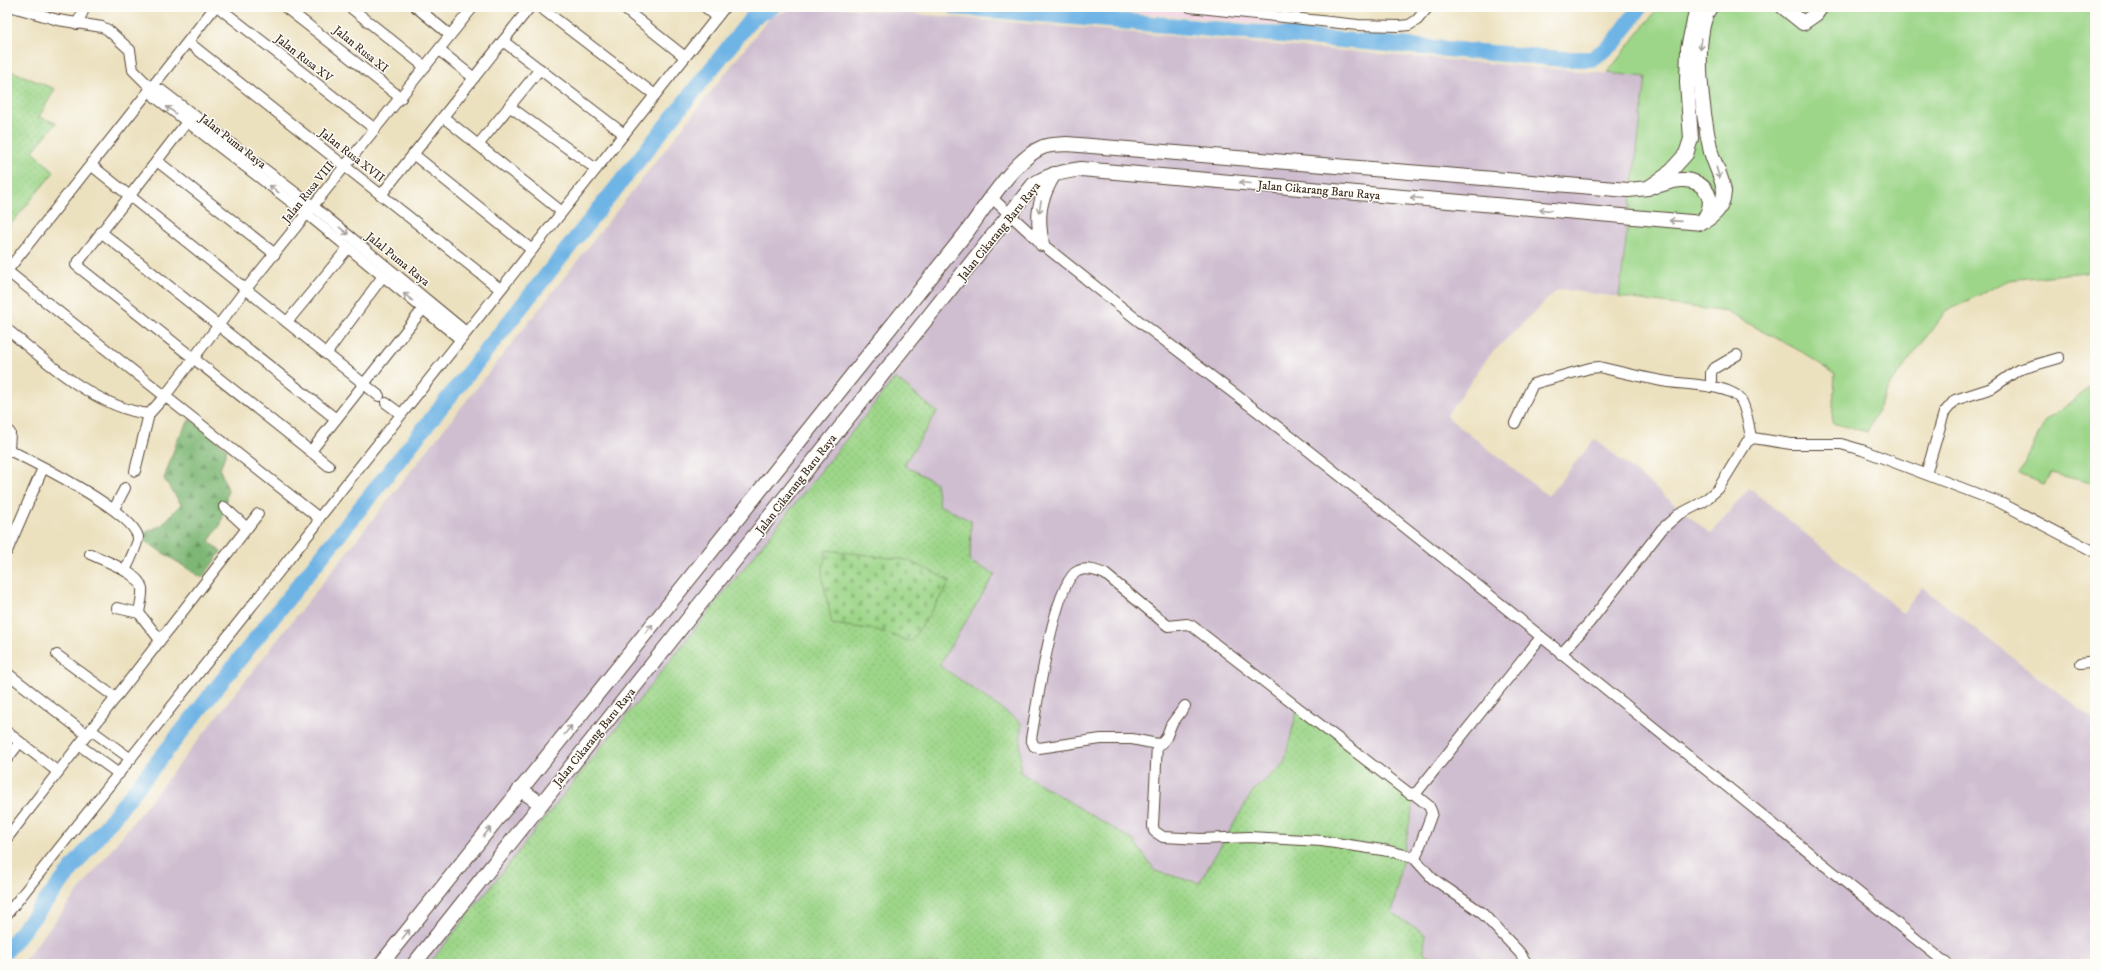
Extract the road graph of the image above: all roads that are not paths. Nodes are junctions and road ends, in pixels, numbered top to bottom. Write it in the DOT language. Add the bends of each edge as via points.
graph roads {
  1 [pos="13,7"];
  2 [pos="85,7"];
  3 [pos="203,7"];
  4 [pos="216,7"];
  5 [pos="285,7"];
  6 [pos="350,7"];
  7 [pos="416,7"];
  8 [pos="472,7"];
  9 [pos="530,7"];
  10 [pos="540,7"];
  11 [pos="622,7"];
  12 [pos="704,7"];
  13 [pos="725,7"];
  14 [pos="1190,7"];
  15 [pos="1428,7"];
  16 [pos="1697,7"];
  17 [pos="1710,7"];
  18 [pos="1783,7"];
  19 [pos="1821,7"];
  20 [pos="1249,10"];
  21 [pos="207,17"];
  22 [pos="717,17"];
  23 [pos="77,24"];
  24 [pos="450,35"];
  25 [pos="503,41"];
  26 [pos="188,42"];
  27 [pos="438,50"];
  28 [pos="685,57"];
  29 [pos="425,67"];
  30 [pos="540,69"];
  31 [pos="474,78"];
  32 [pos="151,88"];
  33 [pos="655,95"];
  34 [pos="401,98"];
  35 [pos="509,106"];
  36 [pos="443,117"];
  37 [pos="187,122"];
  38 [pos="375,129"];
  39 [pos="624,134"];
  40 [pos="478,145"];
  41 [pos="413,154"];
  42 [pos="157,161"];
  43 [pos="91,165"];
  44 [pos="346,167"];
  45 [pos="596,169"];
  46 [pos="1054,173"];
  47 [pos="1648,188"];
  48 [pos="381,195"];
  49 [pos="129,196"];
  50 [pos="992,198"];
  51 [pos="310,210"];
  52 [pos="562,212"];
  53 [pos="1011,214"];
  54 [pos="1702,222"];
  55 [pos="101,232"];
  56 [pos="1042,244"];
  57 [pos="348,248"];
  58 [pos="532,250"];
  59 [pos="274,254"];
  60 [pos="7,271"];
  61 [pos="383,276"];
  62 [pos="500,289"];
  63 [pos="246,290"];
  64 [pos="423,309"];
  65 [pos="287,322"];
  66 [pos="218,326"];
  67 [pos="7,329"];
  68 [pos="463,336"];
  69 [pos="326,354"];
  70 [pos="1737,355"];
  71 [pos="2059,358"];
  72 [pos="193,359"];
  73 [pos="363,383"];
  74 [pos="1711,387"];
  75 [pos="165,396"];
  76 [pos="149,414"];
  77 [pos="401,414"];
  78 [pos="336,420"];
  79 [pos="1515,423"];
  80 [pos="7,429"];
  81 [pos="1751,438"];
  82 [pos="311,451"];
  83 [pos="8,452"];
  84 [pos="328,466"];
  85 [pos="43,468"];
  86 [pos="135,471"];
  87 [pos="1926,474"];
  88 [pos="125,488"];
  89 [pos="224,507"];
  90 [pos="114,509"];
  91 [pos="258,514"];
  92 [pos="319,518"];
  93 [pos="247,528"];
  94 [pos="7,551"];
  95 [pos="2095,552"];
  96 [pos="90,554"];
  97 [pos="125,571"];
  98 [pos="118,608"];
  99 [pos="139,613"];
  100 [pos="1541,636"];
  101 [pos="160,640"];
  102 [pos="1561,654"];
  103 [pos="57,655"];
  104 [pos="2095,661"];
  105 [pos="2081,663"];
  106 [pos="7,673"];
  107 [pos="116,698"];
  108 [pos="1185,706"];
  109 [pos="7,732"];
  110 [pos="89,732"];
  111 [pos="20,742"];
  112 [pos="1156,744"];
  113 [pos="79,745"];
  114 [pos="7,759"];
  115 [pos="131,759"];
  116 [pos="58,772"];
  117 [pos="119,774"];
  118 [pos="520,789"];
  119 [pos="1414,794"];
  120 [pos="541,804"];
  121 [pos="7,838"];
  122 [pos="1415,859"];
  123 [pos="7,914"];
  124 [pos="381,964"];
  125 [pos="414,964"];
  126 [pos="1528,964"];
  127 [pos="1947,964"];
  1 -- 23 [label="street"];
  2 -- 23 [label="street"];
  3 -- 21 [label="street"];
  4 -- 21 [label="street"];
  4 -- 38 [label="street, Jalan Rusa XV"];
  5 -- 34 [label="street, Jalan Rusa XI"];
  6 -- 29 [label="street"];
  7 -- 24 [label="street"];
  8 -- 24 [label="street, Jalan Rusa VIII"];
  9 -- 25 [label="street"];
  10 -- 33 [label="street"];
  11 -- 28 [label="street"];
  12 -- 22 [label="street"];
  13 -- 22 [label="street"];
  14 -- 20 [label="street"];
  15 -- 20 [label="street" via="1417,20 1409,25 1399,26 1358,25"];
  16 -- 47 [label="main road" via="1688,48 1691,139 1686,154 1676,167"];
  17 -- 54 [label="main road, one-way" via="1706,14 1700,49 1701,84 1711,152 1724,192 1719,210 1713,217"];
  18 -- 19 [label="main road" via="1802,23 1813,17"];
  21 -- 26 [label="street"];
  22 -- 28 [label="street"];
  23 -- 32 [label="street" via="108,30 130,50 133,70"];
  24 -- 27 [label="street, Jalan Rusa VIII"];
  25 -- 30 [label="street"];
  25 -- 31 [label="street"];
  26 -- 32 [label="street"];
  26 -- 44 [label="street, Jalan Rusa XVII"];
  27 -- 29 [label="street, Jalan Rusa VIII"];
  27 -- 31 [label="street"];
  28 -- 33 [label="street"];
  29 -- 34 [label="street, Jalan Rusa VIII"];
  30 -- 35 [label="street"];
  30 -- 39 [label="street"];
  31 -- 36 [label="street"];
  37 -- 32 [label="street, Jalan Puma Raya, one-way" via="155,97"];
  32 -- 43 [label="street"];
  32 -- 51 [label="street, Jalan Puma Raya" via="161,90"];
  33 -- 39 [label="street"];
  34 -- 38 [label="street, Jalan Rusa VIII"];
  35 -- 40 [label="street"];
  35 -- 45 [label="street"];
  36 -- 40 [label="street"];
  36 -- 41 [label="street"];
  37 -- 42 [label="street"];
  51 -- 37 [label="street, Jalan Puma Raya, one-way"];
  38 -- 44 [label="street, Jalan Rusa VIII"];
  39 -- 45 [label="street"];
  40 -- 52 [label="street"];
  41 -- 48 [label="street"];
  41 -- 58 [label="street"];
  42 -- 49 [label="street"];
  42 -- 59 [label="street"];
  43 -- 49 [label="street"];
  43 -- 60 [label="street"];
  44 -- 48 [label="street, Jalan Rusa XVII"];
  44 -- 51 [label="street, Jalan Rusa VIII"];
  45 -- 52 [label="street"];
  46 -- 53 [label="main road, Jalan Cikarang Baru Raya" via="1034,186"];
  54 -- 46 [label="main road, Jalan Cikarang Baru Raya, one-way" via="1081,169"];
  46 -- 56 [label="main road, one-way" via="1039,207"];
  47 -- 50 [label="main road, Jalan Cikarang Baru Raya" via="1628,190 1067,144 1043,147 1025,159"];
  47 -- 54 [label="main road, Jalan Cikarang Baru Raya" via="1682,180 1700,185 1707,193 1711,204 1709,213"];
  48 -- 62 [label="street, Jalan Rusa XVII"];
  49 -- 55 [label="street"];
  49 -- 63 [label="street"];
  50 -- 53 [label="street"];
  118 -- 50 [label="main road, Jalan Cikarang Baru Raya, one-way"];
  51 -- 57 [label="street, Jalan Puma Raya"];
  51 -- 59 [label="street, Jalan Rusa VIII"];
  51 -- 68 [label="street, Jalal Puma Raya, one-way"];
  52 -- 58 [label="street"];
  53 -- 56 [label="street"];
  53 -- 120 [label="main road, Jalan Cikarang Baru Raya"];
  55 -- 66 [label="street"];
  55 -- 72 [label="street" via="76,266"];
  56 -- 100 [label="street" via="1295,440"];
  57 -- 61 [label="street, Jalan Puma Raya"];
  57 -- 65 [label="street"];
  58 -- 62 [label="street"];
  59 -- 63 [label="street, Jalan Rusa VIII"];
  60 -- 75 [label="street"];
  64 -- 61 [label="street, Jalan Puma Raya, one-way"];
  61 -- 69 [label="street"];
  62 -- 68 [label="street"];
  63 -- 65 [label="street"];
  63 -- 66 [label="street, Jalan Rusa VIII"];
  64 -- 68 [label="street, Jalan Puma Raya"];
  64 -- 73 [label="street"];
  65 -- 69 [label="street"];
  66 -- 72 [label="street, Jalan Rusa VIII"];
  66 -- 78 [label="street"];
  67 -- 76 [label="street" via="87,389 110,403 127,410"];
  68 -- 77 [label="street"];
  69 -- 73 [label="street"];
  70 -- 74 [label="street" via="1713,369 1710,373"];
  71 -- 87 [label="street" via="2018,370 1992,388 1952,403 1944,413"];
  72 -- 75 [label="street, Jalan Rusa VIII"];
  72 -- 82 [label="street"];
  73 -- 77 [label="street"];
  73 -- 78 [label="street"];
  74 -- 79 [label="street" via="1663,382 1599,367 1590,368 1533,384"];
  74 -- 81 [label="street" via="1734,394 1740,400 1748,419"];
  75 -- 76 [label="street, Jalan Rusa VIII"];
  75 -- 92 [label="street"];
  76 -- 86 [label="street"];
  77 -- 92 [label="street"];
  78 -- 82 [label="street"];
  80 -- 83 [label="street" via="10,433"];
  81 -- 87 [label="street" via="1791,444 1841,444"];
  81 -- 102 [label="street" via="1718,489 1703,502 1678,515 1662,529 1589,623"];
  82 -- 84 [label="street"];
  83 -- 85 [label="street"];
  85 -- 90 [label="street"];
  85 -- 94 [label="street"];
  87 -- 95 [label="street" via="2001,503"];
  88 -- 90 [label="street"];
  89 -- 93 [label="street"];
  90 -- 97 [label="street" via="138,537"];
  91 -- 93 [label="street"];
  92 -- 115 [label="street"];
  93 -- 101 [label="street"];
  96 -- 97 [label="street"];
  97 -- 99 [label="street" via="134,576 141,586"];
  98 -- 99 [label="street"];
  99 -- 101 [label="street"];
  100 -- 102 [label="street"];
  100 -- 119 [label="street"];
  101 -- 107 [label="street"];
  102 -- 127 [label="street"];
  103 -- 107 [label="street"];
  104 -- 105 [label="street"];
  106 -- 110 [label="street"];
  107 -- 110 [label="street"];
  108 -- 112 [label="street" via="1171,725 1166,738 1162,743"];
  109 -- 111 [label="street"];
  110 -- 113 [label="street"];
  110 -- 115 [label="street"];
  111 -- 114 [label="street"];
  111 -- 116 [label="street"];
  112 -- 119 [label="street" via="1132,739 1082,741 1040,748 1032,743 1048,647 1062,591 1069,578 1078,571 1090,570 1105,574 1168,626 1192,626 1407,793"];
  112 -- 122 [label="street" via="1153,826 1158,836 1201,839 1249,837 1322,842 1389,851"];
  113 -- 116 [label="street"];
  113 -- 117 [label="street"];
  115 -- 117 [label="street"];
  116 -- 121 [label="street"];
  117 -- 123 [label="street"];
  118 -- 120 [label="main road"];
  124 -- 118 [label="main road, Jalan Cikarang Baru Raya, one-way"];
  119 -- 122 [label="street" via="1429,806 1432,813"];
  120 -- 125 [label="main road, Jalan Cikarang Baru Raya"];
  122 -- 126 [label="street" via="1432,878 1481,912"];
}
